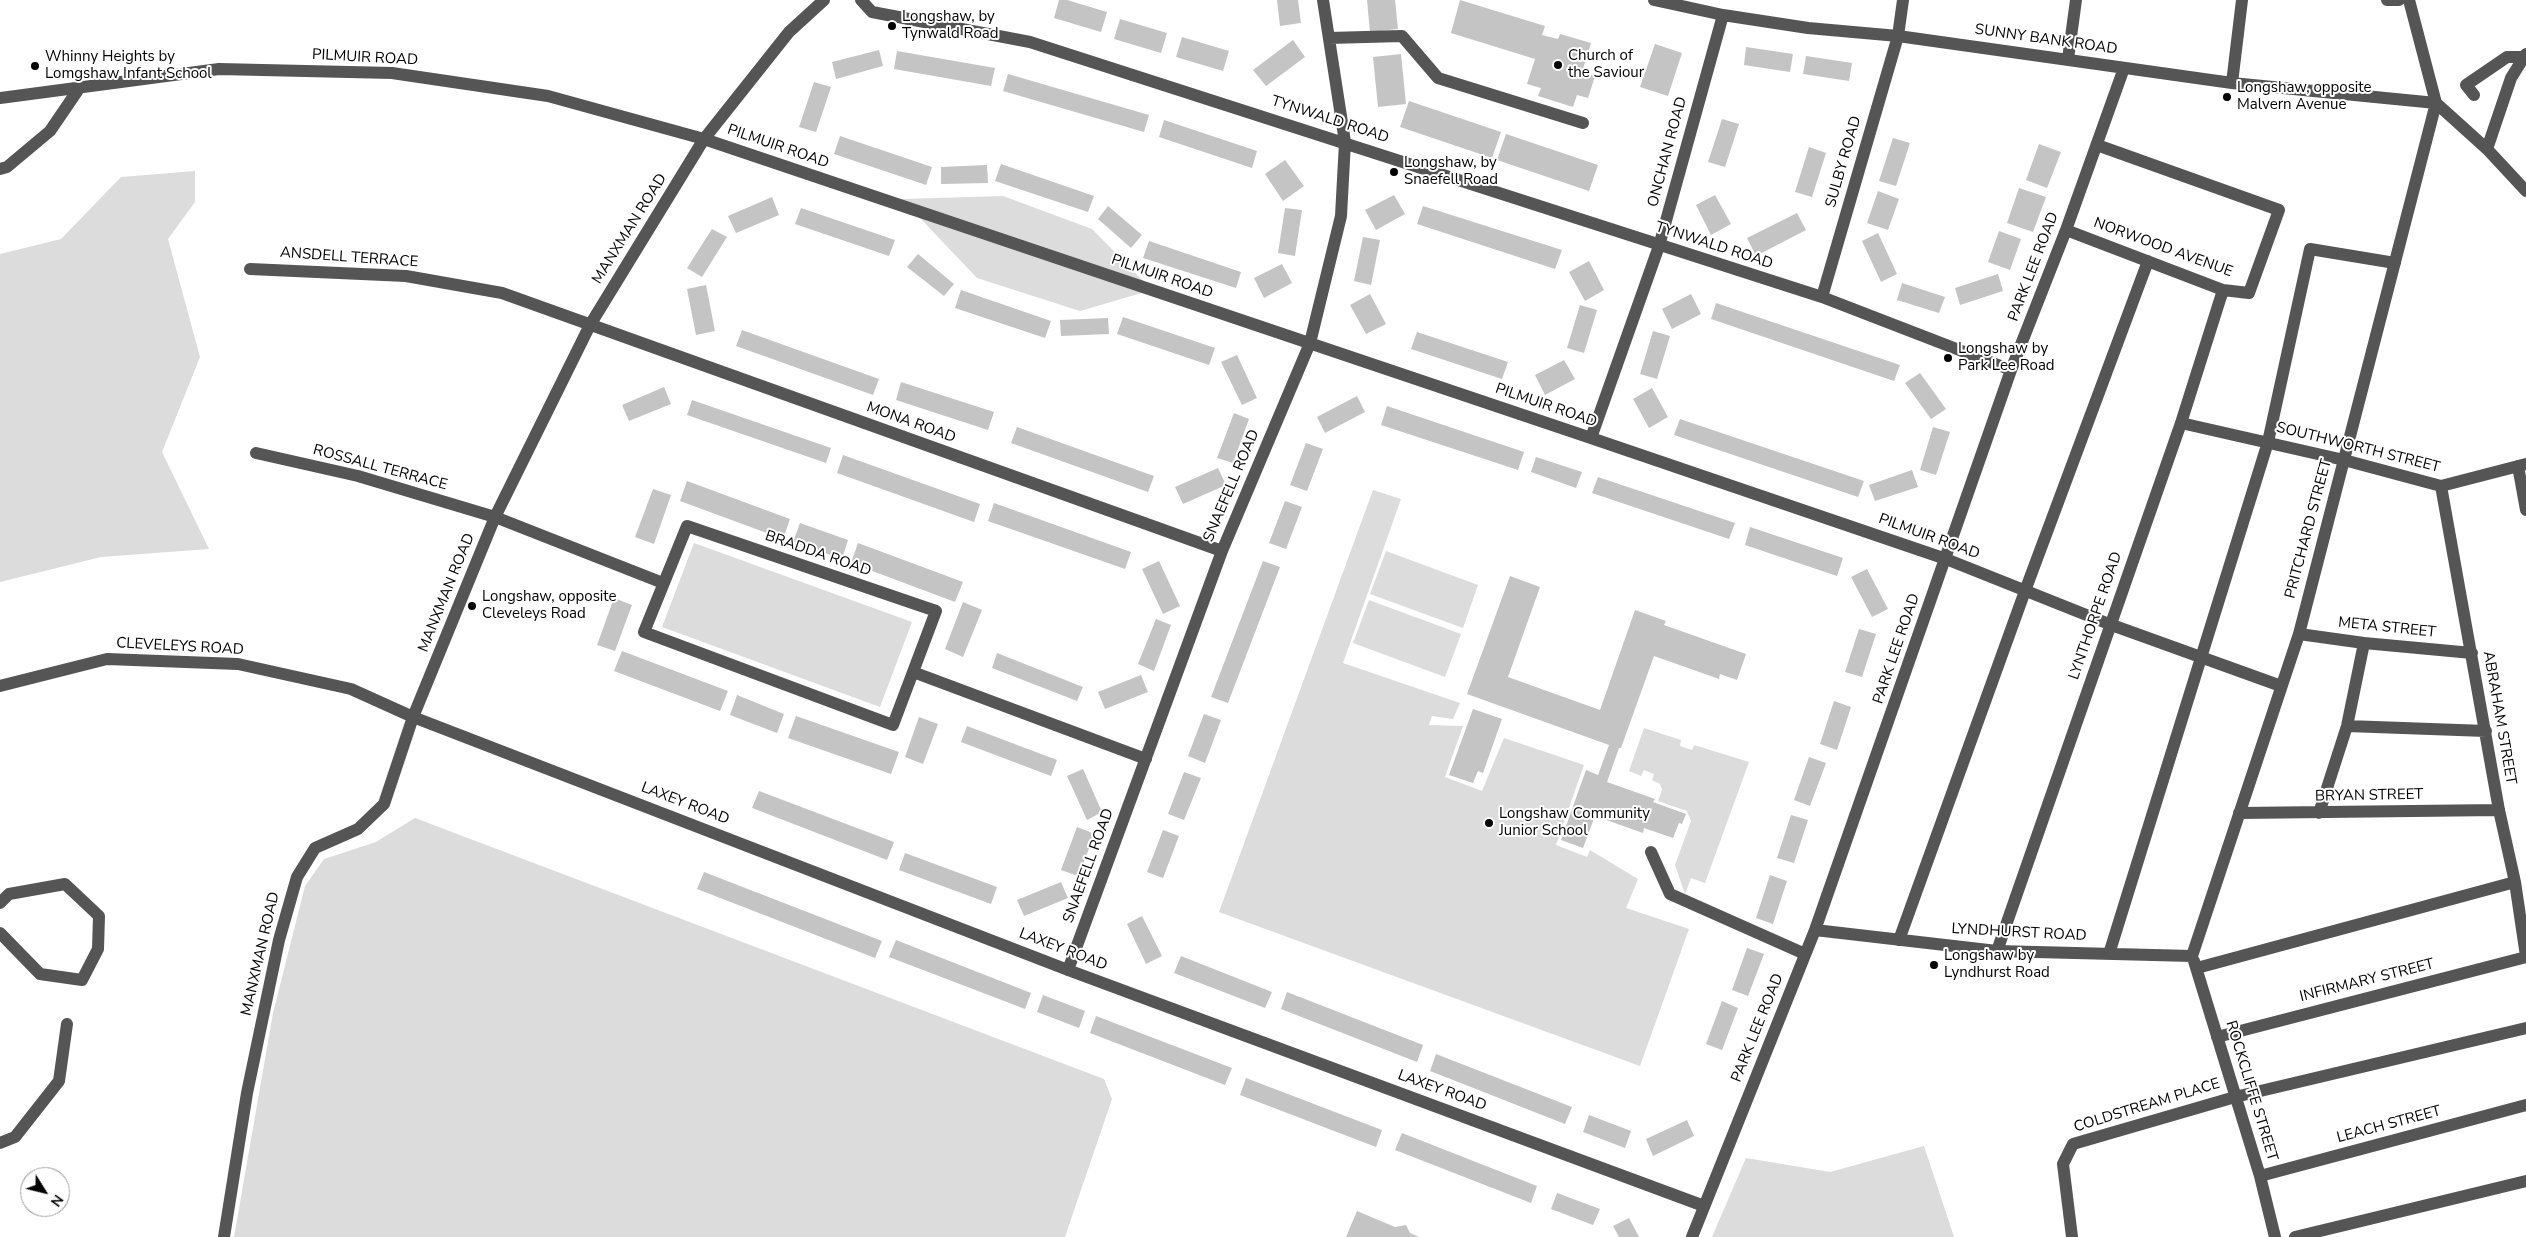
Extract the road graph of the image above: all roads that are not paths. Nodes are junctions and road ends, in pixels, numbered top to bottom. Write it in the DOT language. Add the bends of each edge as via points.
graph roads {
  1 [pos="824,0"];
  2 [pos="861,0"];
  3 [pos="1323,0"];
  4 [pos="1654,0"];
  5 [pos="1903,0"];
  6 [pos="2076,0"];
  7 [pos="2242,0"];
  8 [pos="2387,0"];
  9 [pos="2399,0"];
  10 [pos="2409,0"];
  11 [pos="1723,15"];
  12 [pos="1898,36"];
  13 [pos="1329,38"];
  14 [pos="2525,56"];
  15 [pos="2068,59"];
  16 [pos="2124,68"];
  17 [pos="2232,83"];
  18 [pos="80,87"];
  19 [pos="2474,95"];
  20 [pos="0,98"];
  21 [pos="2436,103"];
  22 [pos="1583,123"];
  23 [pos="704,140"];
  24 [pos="1345,142"];
  25 [pos="2097,145"];
  26 [pos="2487,149"];
  27 [pos="0,169"];
  28 [pos="2526,191"];
  29 [pos="2066,230"];
  30 [pos="1659,246"];
  31 [pos="2148,262"];
  32 [pos="2395,263"];
  33 [pos="250,269"];
  34 [pos="2223,290"];
  35 [pos="1822,297"];
  36 [pos="590,325"];
  37 [pos="1310,344"];
  38 [pos="2012,370"];
  39 [pos="2181,423"];
  40 [pos="1591,438"];
  41 [pos="2268,442"];
  42 [pos="256,452"];
  43 [pos="2344,460"];
  44 [pos="2522,465"];
  45 [pos="2441,486"];
  46 [pos="2526,510"];
  47 [pos="495,517"];
  48 [pos="1222,551"];
  49 [pos="1946,560"];
  50 [pos="664,583"];
  51 [pos="2025,591"];
  52 [pos="2110,624"];
  53 [pos="2298,634"];
  54 [pos="2364,643"];
  55 [pos="2472,653"];
  56 [pos="2201,657"];
  57 [pos="913,672"];
  58 [pos="0,686"];
  59 [pos="2281,686"];
  60 [pos="413,717"];
  61 [pos="2347,726"];
  62 [pos="2486,731"];
  63 [pos="1146,759"];
  64 [pos="2499,810"];
  65 [pos="2239,813"];
  66 [pos="2319,814"];
  67 [pos="1651,852"];
  68 [pos="2515,882"];
  69 [pos="0,903"];
  70 [pos="1815,930"];
  71 [pos="0,933"];
  72 [pos="1899,940"];
  73 [pos="1997,951"];
  74 [pos="1805,954"];
  75 [pos="2109,954"];
  76 [pos="2526,956"];
  77 [pos="2194,962"];
  78 [pos="1068,970"];
  79 [pos="67,1024"];
  80 [pos="2526,1028"];
  81 [pos="2217,1037"];
  82 [pos="2235,1097"];
  83 [pos="2526,1105"];
  84 [pos="0,1143"];
  85 [pos="2260,1176"];
  86 [pos="2526,1181"];
  87 [pos="1704,1206"];
  88 [pos="224,1237"];
  89 [pos="1692,1237"];
  90 [pos="2072,1237"];
  91 [pos="2276,1237"];
  92 [pos="2295,1237"];
  1 -- 23 [label="street, MANXMAN ROAD" via="789,32"];
  2 -- 24 [label="street, TYNWALD ROAD" via="872,12 1030,42"];
  3 -- 13 [label="street, SNAEFELL ROAD"];
  4 -- 11 [label="street, SUNNY BANK ROAD"];
  5 -- 12 [label="street, SULBY ROAD"];
  6 -- 15 [label="street"];
  7 -- 17 [label="street"];
  8 -- 9 [label="street"];
  10 -- 21 [label="street"];
  11 -- 12 [label="street, SUNNY BANK ROAD" via="1808,28"];
  11 -- 30 [label="street, ONCHAN ROAD"];
  12 -- 15 [label="street, SUNNY BANK ROAD"];
  12 -- 35 [label="street, SULBY ROAD"];
  13 -- 22 [label="street" via="1402,36 1438,78"];
  13 -- 24 [label="street, SNAEFELL ROAD"];
  14 -- 19 [label="street" via="2507,56 2466,85"];
  14 -- 26 [label="street" via="2511,78"];
  15 -- 16 [label="street, SUNNY BANK ROAD"];
  16 -- 17 [label="street, SUNNY BANK ROAD"];
  16 -- 25 [label="street, PARK LEE ROAD"];
  17 -- 21 [label="street, SUNNY BANK ROAD"];
  18 -- 20 [label="street, PILMUIR ROAD"];
  18 -- 23 [label="street, PILMUIR ROAD" via="219,69 392,73 548,96"];
  18 -- 27 [label="street" via="50,132 7,167"];
  21 -- 26 [label="street"];
  21 -- 32 [label="street, PRITCHARD STREET"];
  23 -- 36 [label="street, MANXMAN ROAD"];
  23 -- 37 [label="street, PILMUIR ROAD"];
  24 -- 30 [label="street, TYNWALD ROAD"];
  24 -- 37 [label="street, SNAEFELL ROAD" via="1341,216"];
  25 -- 29 [label="street, PARK LEE ROAD"];
  25 -- 34 [label="street, NORWOOD AVENUE" via="2279,210 2249,293"];
  26 -- 28 [label="street"];
  29 -- 31 [label="street, NORWOOD AVENUE"];
  29 -- 38 [label="street, PARK LEE ROAD"];
  30 -- 35 [label="street, TYNWALD ROAD"];
  30 -- 40 [label="street, ONCHAN ROAD"];
  31 -- 34 [label="street, NORWOOD AVENUE"];
  31 -- 51 [label="street"];
  32 -- 41 [label="street" via="2310,248"];
  32 -- 43 [label="street, PRITCHARD STREET"];
  33 -- 36 [label="street, ANSDELL TERRACE" via="406,276 502,293"];
  34 -- 39 [label="street, LYNTHORPE ROAD"];
  35 -- 38 [label="street, TYNWALD ROAD"];
  36 -- 47 [label="street, MANXMAN ROAD"];
  36 -- 48 [label="street, MONA ROAD"];
  37 -- 40 [label="street, PILMUIR ROAD"];
  37 -- 48 [label="street, SNAEFELL ROAD"];
  38 -- 49 [label="street, PARK LEE ROAD"];
  39 -- 41 [label="street, SOUTHWORTH STREET"];
  39 -- 52 [label="street, LYNTHORPE ROAD"];
  40 -- 49 [label="street, PILMUIR ROAD"];
  41 -- 43 [label="street, SOUTHWORTH STREET"];
  41 -- 56 [label="street"];
  42 -- 47 [label="street, ROSSALL TERRACE" via="358,476"];
  43 -- 45 [label="street, SOUTHWORTH STREET"];
  43 -- 53 [label="street, PRITCHARD STREET"];
  44 -- 45 [label="street, SOUTHWORTH STREET"];
  44 -- 46 [label="street"];
  45 -- 55 [label="street, ABRAHAM STREET"];
  47 -- 50 [label="street"];
  47 -- 60 [label="street, MANXMAN ROAD"];
  48 -- 63 [label="street, SNAEFELL ROAD"];
  49 -- 51 [label="street, PILMUIR ROAD"];
  49 -- 70 [label="street, PARK LEE ROAD"];
  50 -- 57 [label="street, BRADDA ROAD" via="644,632 892,725"];
  50 -- 57 [label="street, BRADDA ROAD" via="687,526 936,611"];
  51 -- 52 [label="street, PILMUIR ROAD"];
  51 -- 72 [label="street"];
  52 -- 56 [label="street, PILMUIR ROAD"];
  52 -- 73 [label="street, LYNTHORPE ROAD"];
  53 -- 54 [label="street, META STREET"];
  53 -- 59 [label="street, PRITCHARD STREET"];
  54 -- 55 [label="street, META STREET"];
  54 -- 61 [label="street"];
  55 -- 62 [label="street, ABRAHAM STREET"];
  56 -- 59 [label="street, PILMUIR ROAD"];
  56 -- 75 [label="street"];
  57 -- 63 [label="street"];
  58 -- 60 [label="street, CLEVELEYS ROAD" via="107,659 238,664 352,688"];
  59 -- 65 [label="street, PRITCHARD STREET"];
  60 -- 78 [label="street, LAXEY ROAD"];
  60 -- 88 [label="street, MANXMAN ROAD" via="384,804 358,830 315,848 297,877 279,940 247,1093"];
  61 -- 62 [label="street"];
  61 -- 66 [label="street"];
  62 -- 64 [label="street, ABRAHAM STREET"];
  63 -- 78 [label="street, SNAEFELL ROAD"];
  64 -- 66 [label="street, BRYAN STREET"];
  64 -- 68 [label="street, ABRAHAM STREET"];
  65 -- 66 [label="street, BRYAN STREET"];
  65 -- 77 [label="street, PRITCHARD STREET"];
  67 -- 74 [label="street" via="1670,894"];
  68 -- 76 [label="street, ABRAHAM STREET"];
  68 -- 77 [label="street, LYNDHURST ROAD"];
  69 -- 71 [label="street" via="9,894 65,884 99,916 98,949 82,980 40,974"];
  70 -- 72 [label="street, LYNDHURST ROAD"];
  70 -- 74 [label="street, PARK LEE ROAD"];
  72 -- 73 [label="street, LYNDHURST ROAD"];
  73 -- 75 [label="street, LYNDHURST ROAD"];
  74 -- 87 [label="street, PARK LEE ROAD"];
  75 -- 77 [label="street, LYNDHURST ROAD"];
  76 -- 81 [label="street, INFIRMARY STREET"];
  77 -- 81 [label="street, ROCKCLIFFE STREET"];
  78 -- 87 [label="street, LAXEY ROAD"];
  79 -- 84 [label="street" via="59,1081 15,1137"];
  80 -- 82 [label="street, COLDSTREAM PLACE"];
  81 -- 82 [label="street, ROCKCLIFFE STREET"];
  82 -- 85 [label="street, ROCKCLIFFE STREET"];
  82 -- 90 [label="street, COLDSTREAM PLACE" via="2073,1144 2063,1164"];
  83 -- 85 [label="street, LEACH STREET"];
  85 -- 91 [label="street, ROCKCLIFFE STREET"];
  86 -- 92 [label="street"];
  87 -- 89 [label="street, PARK LEE ROAD"];
}
